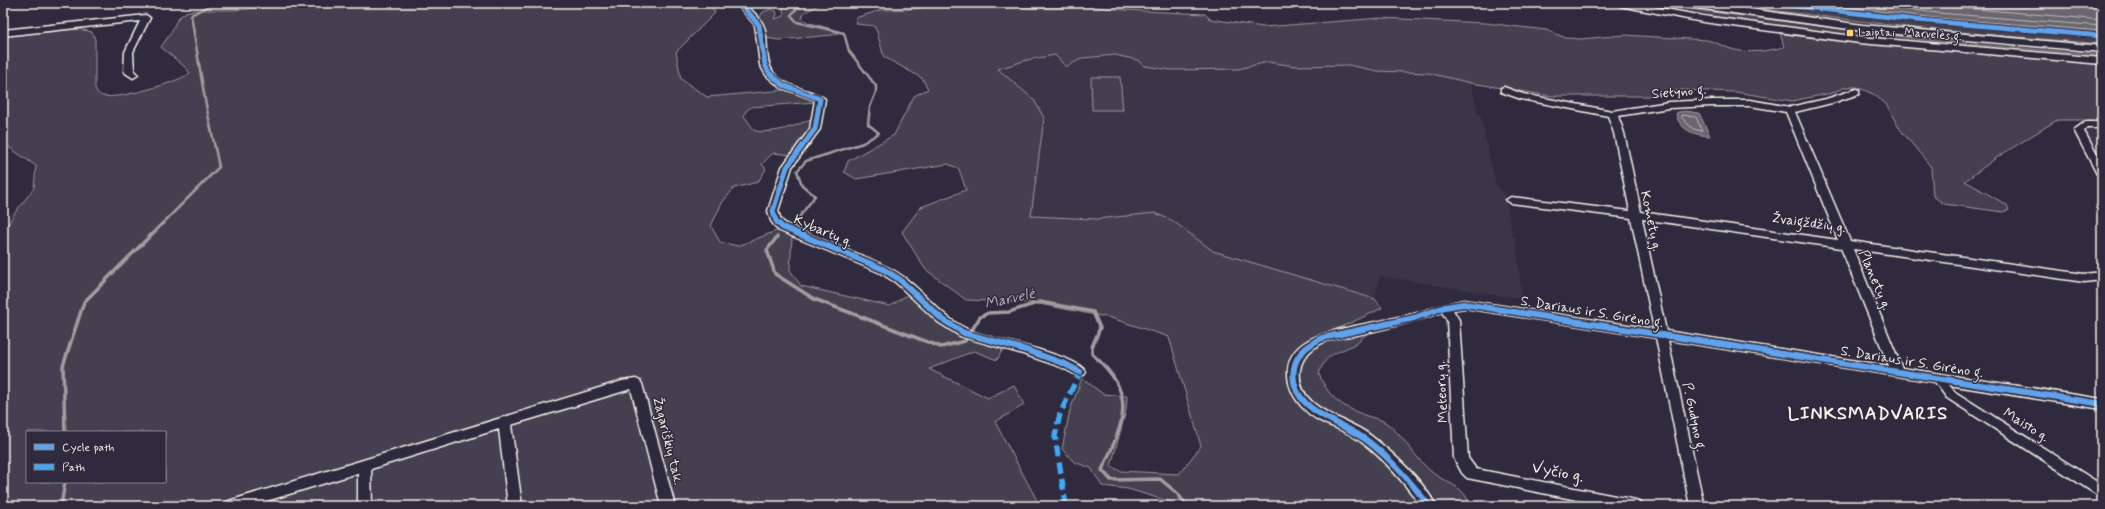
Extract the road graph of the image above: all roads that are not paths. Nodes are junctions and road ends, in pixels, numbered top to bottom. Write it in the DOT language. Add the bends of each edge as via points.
graph roads {
  1 [pos="740,3"];
  2 [pos="1620,3"];
  3 [pos="1683,3"];
  4 [pos="3,33"];
  5 [pos="2102,49"];
  6 [pos="2102,61"];
  7 [pos="133,75"];
  8 [pos="1504,90"];
  9 [pos="1856,92"];
  10 [pos="1790,110"];
  11 [pos="1612,114"];
  12 [pos="2102,125"];
  13 [pos="2102,174"];
  14 [pos="1511,200"];
  15 [pos="1636,215"];
  16 [pos="1844,243"];
  17 [pos="2102,276"];
  18 [pos="1445,307"];
  19 [pos="1661,335"];
  20 [pos="1080,372"];
  21 [pos="1898,372"];
  22 [pos="1939,379"];
  23 [pos="2102,404"];
  24 [pos="504,422"];
  25 [pos="364,466"];
  26 [pos="1472,474"];
  27 [pos="2102,492"];
  28 [pos="232,506"];
  29 [pos="365,506"];
  30 [pos="515,506"];
  31 [pos="668,506"];
  32 [pos="1429,506"];
  33 [pos="1636,506"];
  34 [pos="1698,506"];
  1 -- 20 [label="street, Kybartų g." via="756,20 763,57 773,79 783,86 820,99 815,129 787,167 773,211 782,227 883,268 942,319 969,335 1026,350"];
  2 -- 6 [label="street, Marvelės g." via="1703,19 1860,40"];
  3 -- 5 [label="main road" via="1862,28"];
  4 -- 7 [label="street" via="146,18 129,52 130,72"];
  8 -- 11 [label="street, Sietyno g." via="1521,96"];
  9 -- 10 [label="street, Sietyno g."];
  10 -- 11 [label="street, Sietyno g." via="1750,103 1712,103 1669,105"];
  10 -- 16 [label="street, Planetų g."];
  11 -- 15 [label="street, Kometų g."];
  12 -- 13 [label="street" via="2085,125 2079,130"];
  14 -- 15 [label="street, Žvaigždžių g."];
  15 -- 16 [label="street, Žvaigždžių g."];
  15 -- 19 [label="street, Kometų g."];
  16 -- 17 [label="street, Žvaigždžių g." via="2084,278"];
  16 -- 21 [label="street, Planetų g."];
  18 -- 19 [label="street, S. Dariaus ir S. Girėno g." via="1464,304"];
  18 -- 26 [label="street, Meteorų g." via="1453,320 1461,458"];
  18 -- 32 [label="street, S. Dariaus ir S. Girėno g." via="1414,318 1322,338 1302,350 1293,370 1298,393 1308,405 1321,416 1357,433 1384,454"];
  19 -- 21 [label="street, S. Dariaus ir S. Girėno g."];
  19 -- 34 [label="street, P. Gudyno g."];
  21 -- 22 [label="street, S. Dariaus ir S. Girėno g."];
  22 -- 23 [label="street, S. Dariaus ir S. Girėno g."];
  22 -- 27 [label="street, Maisto g." via="1952,396"];
  24 -- 25 [label="street"];
  24 -- 30 [label="street"];
  24 -- 31 [label="street, Žagariškių tak." via="636,384"];
  25 -- 28 [label="street"];
  25 -- 29 [label="street"];
  26 -- 33 [label="street, Vyčio g."];
}
